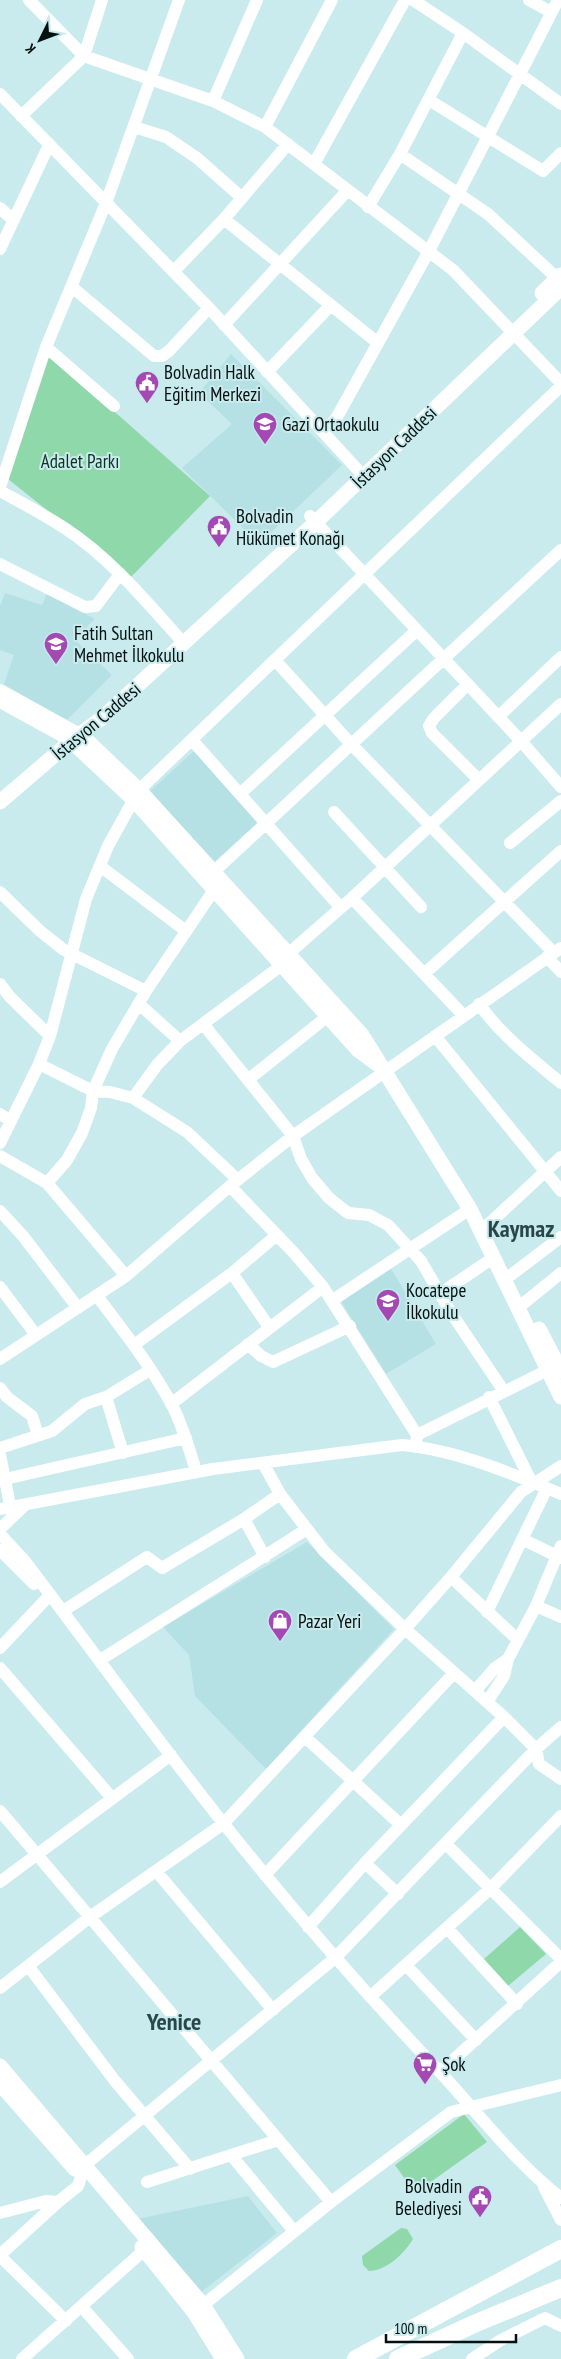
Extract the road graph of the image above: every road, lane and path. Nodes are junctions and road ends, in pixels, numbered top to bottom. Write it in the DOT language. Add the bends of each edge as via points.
graph roads {
  1 [pos="29,0"];
  2 [pos="102,0"];
  3 [pos="179,0"];
  4 [pos="257,0"];
  5 [pos="332,0"];
  6 [pos="405,0"];
  7 [pos="413,0"];
  8 [pos="529,0"];
  9 [pos="558,0"];
  10 [pos="551,12"];
  11 [pos="463,33"];
  12 [pos="84,56"];
  13 [pos="520,74"];
  14 [pos="152,80"];
  15 [pos="0,94"];
  16 [pos="429,100"];
  17 [pos="213,101"];
  18 [pos="561,104"];
  19 [pos="21,116"];
  20 [pos="134,127"];
  21 [pos="265,127"];
  22 [pos="487,137"];
  23 [pos="288,144"];
  24 [pos="49,145"];
  25 [pos="561,153"];
  26 [pos="400,154"];
  27 [pos="314,164"];
  28 [pos="348,191"];
  29 [pos="458,192"];
  30 [pos="241,197"];
  31 [pos="106,202"];
  32 [pos="368,207"];
  33 [pos="0,208"];
  34 [pos="224,219"];
  35 [pos="13,220"];
  36 [pos="0,249"];
  37 [pos="429,251"];
  38 [pos="280,265"];
  39 [pos="174,271"];
  40 [pos="560,280"];
  41 [pos="72,287"];
  42 [pos="330,306"];
  43 [pos="209,308"];
  44 [pos="224,325"];
  45 [pos="510,331"];
  46 [pos="378,343"];
  47 [pos="46,347"];
  48 [pos="267,372"];
  49 [pos="561,384"];
  50 [pos="114,406"];
  51 [pos="324,432"];
  52 [pos="3,469"];
  53 [pos="357,469"];
  54 [pos="0,486"];
  55 [pos="0,491"];
  56 [pos="313,519"];
  57 [pos="561,550"];
  58 [pos="0,564"];
  59 [pos="365,573"];
  60 [pos="120,574"];
  61 [pos="417,630"];
  62 [pos="179,638"];
  63 [pos="561,657"];
  64 [pos="444,659"];
  65 [pos="274,660"];
  66 [pos="468,684"];
  67 [pos="0,690"];
  68 [pos="0,702"];
  69 [pos="561,704"];
  70 [pos="326,715"];
  71 [pos="498,717"];
  72 [pos="76,738"];
  73 [pos="192,740"];
  74 [pos="521,741"];
  75 [pos="351,744"];
  76 [pos="479,780"];
  77 [pos="561,787"];
  78 [pos="241,793"];
  79 [pos="136,795"];
  80 [pos="561,801"];
  81 [pos="0,802"];
  82 [pos="334,812"];
  83 [pos="267,824"];
  84 [pos="430,825"];
  85 [pos="510,843"];
  86 [pos="561,851"];
  87 [pos="100,866"];
  88 [pos="384,868"];
  89 [pos="211,880"];
  90 [pos="0,892"];
  91 [pos="352,898"];
  92 [pos="506,902"];
  93 [pos="421,907"];
  94 [pos="340,908"];
  95 [pos="186,931"];
  96 [pos="554,953"];
  97 [pos="72,955"];
  98 [pos="285,960"];
  99 [pos="561,972"];
  100 [pos="424,974"];
  101 [pos="0,984"];
  102 [pos="146,991"];
  103 [pos="139,1004"];
  104 [pos="479,1004"];
  105 [pos="328,1016"];
  106 [pos="464,1016"];
  107 [pos="204,1025"];
  108 [pos="50,1036"];
  109 [pos="435,1036"];
  110 [pos="180,1041"];
  111 [pos="39,1064"];
  112 [pos="386,1070"];
  113 [pos="249,1079"];
  114 [pos="561,1083"];
  115 [pos="94,1091"];
  116 [pos="133,1098"];
  117 [pos="0,1114"];
  118 [pos="11,1121"];
  119 [pos="293,1136"];
  120 [pos="0,1143"];
  121 [pos="0,1156"];
  122 [pos="561,1157"];
  123 [pos="546,1172"];
  124 [pos="47,1183"];
  125 [pos="234,1183"];
  126 [pos="561,1191"];
  127 [pos="470,1209"];
  128 [pos="0,1211"];
  129 [pos="483,1230"];
  130 [pos="277,1235"];
  131 [pos="561,1237"];
  132 [pos="411,1249"];
  133 [pos="493,1258"];
  134 [pos="232,1273"];
  135 [pos="561,1273"];
  136 [pos="511,1275"];
  137 [pos="126,1276"];
  138 [pos="0,1287"];
  139 [pos="324,1287"];
  140 [pos="441,1293"];
  141 [pos="97,1296"];
  142 [pos="333,1300"];
  143 [pos="524,1303"];
  144 [pos="78,1308"];
  145 [pos="350,1326"];
  146 [pos="269,1327"];
  147 [pos="36,1335"];
  148 [pos="248,1344"];
  149 [pos="134,1345"];
  150 [pos="0,1359"];
  151 [pos="555,1368"];
  152 [pos="150,1370"];
  153 [pos="0,1388"];
  154 [pos="503,1390"];
  155 [pos="106,1397"];
  156 [pos="489,1397"];
  157 [pos="561,1397"];
  158 [pos="171,1404"];
  159 [pos="38,1435"];
  160 [pos="186,1438"];
  161 [pos="416,1441"];
  162 [pos="0,1448"];
  163 [pos="123,1453"];
  164 [pos="0,1455"];
  165 [pos="263,1463"];
  166 [pos="561,1466"];
  167 [pos="196,1472"];
  168 [pos="5,1479"];
  169 [pos="532,1483"];
  170 [pos="547,1488"];
  171 [pos="280,1494"];
  172 [pos="561,1494"];
  173 [pos="25,1505"];
  174 [pos="5,1508"];
  175 [pos="244,1519"];
  176 [pos="0,1529"];
  177 [pos="306,1529"];
  178 [pos="0,1534"];
  179 [pos="522,1539"];
  180 [pos="0,1550"];
  181 [pos="559,1553"];
  182 [pos="265,1557"];
  183 [pos="451,1577"];
  184 [pos="48,1597"];
  185 [pos="536,1606"];
  186 [pos="63,1611"];
  187 [pos="487,1612"];
  188 [pos="561,1617"];
  189 [pos="405,1629"];
  190 [pos="518,1640"];
  191 [pos="0,1648"];
  192 [pos="508,1658"];
  193 [pos="100,1660"];
  194 [pos="0,1668"];
  195 [pos="454,1673"];
  196 [pos="475,1691"];
  197 [pos="487,1702"];
  198 [pos="504,1717"];
  199 [pos="561,1726"];
  200 [pos="305,1737"];
  201 [pos="536,1749"];
  202 [pos="171,1755"];
  203 [pos="561,1779"];
  204 [pos="354,1781"];
  205 [pos="112,1798"];
  206 [pos="0,1810"];
  207 [pos="561,1816"];
  208 [pos="223,1824"];
  209 [pos="401,1826"];
  210 [pos="446,1844"];
  211 [pos="38,1854"];
  212 [pos="365,1863"];
  213 [pos="156,1871"];
  214 [pos="266,1875"];
  215 [pos="0,1882"];
  216 [pos="491,1888"];
  217 [pos="398,1894"];
  218 [pos="90,1917"];
  219 [pos="308,1927"];
  220 [pos="447,1928"];
  221 [pos="335,1958"];
  222 [pos="561,1960"];
  223 [pos="406,1965"];
  224 [pos="29,1967"];
  225 [pos="0,1988"];
  226 [pos="370,1998"];
  227 [pos="517,2004"];
  228 [pos="273,2010"];
  229 [pos="476,2040"];
  230 [pos="209,2061"];
  231 [pos="0,2066"];
  232 [pos="440,2072"];
  233 [pos="0,2084"];
  234 [pos="561,2085"];
  235 [pos="473,2108"];
  236 [pos="144,2115"];
  237 [pos="278,2140"];
  238 [pos="231,2155"];
  239 [pos="190,2169"];
  240 [pos="84,2171"];
  241 [pos="146,2182"];
  242 [pos="541,2183"];
  243 [pos="561,2198"];
  244 [pos="58,2202"];
  245 [pos="331,2202"];
  246 [pos="0,2213"];
  247 [pos="561,2220"];
  248 [pos="294,2231"];
  249 [pos="148,2247"];
  250 [pos="561,2249"];
  251 [pos="0,2255"];
  252 [pos="561,2288"];
  253 [pos="82,2307"];
  254 [pos="199,2309"];
  255 [pos="66,2321"];
  256 [pos="561,2326"];
  257 [pos="22,2359"];
  258 [pos="128,2359"];
  259 [pos="223,2359"];
  260 [pos="237,2359"];
  261 [pos="356,2359"];
  262 [pos="398,2359"];
  263 [pos="472,2359"];
  1 -- 12 [label="street"];
  2 -- 12 [label="street"];
  3 -- 14 [label="street"];
  4 -- 17 [label="street"];
  5 -- 21 [label="street"];
  6 -- 27 [label="street"];
  7 -- 11 [label="street"];
  8 -- 10 [label="street"];
  9 -- 10 [label="street"];
  10 -- 13 [label="street"];
  11 -- 13 [label="street"];
  11 -- 16 [label="street"];
  12 -- 14 [label="street"];
  12 -- 19 [label="street"];
  13 -- 18 [label="street"];
  13 -- 22 [label="street"];
  14 -- 17 [label="street"];
  14 -- 20 [label="street"];
  15 -- 19 [label="street"];
  16 -- 22 [label="street"];
  16 -- 26 [label="street"];
  17 -- 21 [label="street"];
  19 -- 24 [label="street"];
  20 -- 30 [label="street" via="166,137 197,158"];
  20 -- 31 [label="street"];
  21 -- 23 [label="street"];
  22 -- 25 [label="street" via="543,171"];
  22 -- 29 [label="street"];
  23 -- 27 [label="street"];
  23 -- 30 [label="street"];
  24 -- 31 [label="street"];
  24 -- 35 [label="street"];
  26 -- 29 [label="street"];
  26 -- 32 [label="street"];
  27 -- 28 [label="street"];
  28 -- 32 [label="street"];
  28 -- 38 [label="street"];
  29 -- 37 [label="street"];
  29 -- 40 [label="street" via="488,214"];
  30 -- 34 [label="street"];
  31 -- 39 [label="street"];
  31 -- 41 [label="street"];
  32 -- 37 [label="street"];
  33 -- 35 [label="street"];
  34 -- 38 [label="street"];
  34 -- 39 [label="street"];
  35 -- 36 [label="street"];
  37 -- 45 [label="street" via="453,270"];
  37 -- 46 [label="street"];
  38 -- 42 [label="street"];
  38 -- 44 [label="street"];
  39 -- 43 [label="street"];
  40 -- 45 [label="main road, İstasyon Caddesi"];
  41 -- 43 [label="street" via="154,356 162,356 169,351"];
  41 -- 47 [label="street"];
  42 -- 46 [label="street"];
  42 -- 48 [label="street"];
  43 -- 44 [label="street"];
  44 -- 48 [label="street"];
  45 -- 49 [label="street"];
  45 -- 53 [label="main road"];
  45 -- 56 [label="main road, İstasyon Caddesi"];
  46 -- 51 [label="street" via="337,417"];
  47 -- 50 [label="street"];
  47 -- 52 [label="street"];
  48 -- 51 [label="street"];
  49 -- 59 [label="street"];
  51 -- 53 [label="street"];
  52 -- 54 [label="street"];
  53 -- 56 [label="main road"];
  55 -- 60 [label="street" via="67,529"];
  56 -- 59 [label="street"];
  56 -- 62 [label="main road"];
  56 -- 72 [label="main road, İstasyon Caddesi" via="102,718"];
  57 -- 64 [label="street"];
  58 -- 60 [label="street" via="86,607 96,606"];
  59 -- 61 [label="street"];
  59 -- 65 [label="street"];
  60 -- 62 [label="street"];
  61 -- 64 [label="street"];
  61 -- 70 [label="street"];
  62 -- 72 [label="main road" via="98,713"];
  63 -- 71 [label="street"];
  64 -- 66 [label="street"];
  64 -- 75 [label="street"];
  65 -- 70 [label="street"];
  65 -- 73 [label="street"];
  66 -- 71 [label="street"];
  66 -- 76 [label="street" via="429,726 432,733"];
  67 -- 72 [label="street"];
  68 -- 72 [label="street"];
  69 -- 74 [label="street"];
  70 -- 75 [label="street"];
  70 -- 78 [label="street"];
  71 -- 74 [label="street"];
  72 -- 79 [label="main road"];
  72 -- 81 [label="main road, İstasyon Caddesi"];
  73 -- 78 [label="street"];
  73 -- 79 [label="street"];
  74 -- 76 [label="street"];
  74 -- 77 [label="street"];
  75 -- 83 [label="street"];
  75 -- 84 [label="street"];
  76 -- 84 [label="street"];
  78 -- 83 [label="street"];
  79 -- 87 [label="street"];
  79 -- 89 [label="main road"];
  80 -- 85 [label="street"];
  82 -- 88 [label="street"];
  83 -- 89 [label="street"];
  83 -- 94 [label="street"];
  84 -- 88 [label="street"];
  84 -- 92 [label="street"];
  86 -- 92 [label="street"];
  87 -- 95 [label="street"];
  87 -- 97 [label="street" via="86,899"];
  88 -- 91 [label="street"];
  88 -- 93 [label="street"];
  89 -- 95 [label="street"];
  89 -- 98 [label="main road"];
  90 -- 97 [label="street" via="48,938"];
  91 -- 94 [label="street"];
  91 -- 100 [label="street"];
  92 -- 96 [label="street"];
  92 -- 100 [label="street"];
  94 -- 98 [label="street"];
  95 -- 102 [label="street"];
  96 -- 99 [label="street"];
  96 -- 104 [label="street"];
  97 -- 102 [label="street"];
  97 -- 108 [label="street"];
  98 -- 105 [label="main road"];
  98 -- 107 [label="street"];
  98 -- 112 [label="main road" via="362,1035"];
  100 -- 106 [label="street"];
  101 -- 108 [label="street"];
  102 -- 103 [label="street"];
  103 -- 110 [label="street"];
  103 -- 115 [label="street" via="112,1049"];
  104 -- 106 [label="street"];
  104 -- 114 [label="street" via="520,1049"];
  105 -- 112 [label="main road" via="358,1050"];
  105 -- 113 [label="street"];
  106 -- 109 [label="street"];
  107 -- 110 [label="street"];
  107 -- 113 [label="street"];
  108 -- 111 [label="street"];
  109 -- 112 [label="street"];
  109 -- 123 [label="street"];
  110 -- 116 [label="street"];
  111 -- 115 [label="street"];
  111 -- 118 [label="street"];
  112 -- 119 [label="street"];
  112 -- 127 [label="main road"];
  113 -- 119 [label="street"];
  115 -- 116 [label="street"];
  115 -- 124 [label="street" via="82,1133 67,1160"];
  116 -- 125 [label="street" via="186,1132"];
  117 -- 118 [label="street"];
  118 -- 120 [label="street"];
  119 -- 125 [label="street"];
  119 -- 132 [label="street" via="312,1178 329,1198 348,1213 369,1215 388,1225"];
  121 -- 124 [label="street"];
  122 -- 123 [label="street"];
  123 -- 126 [label="street"];
  123 -- 129 [label="street"];
  124 -- 137 [label="street"];
  125 -- 130 [label="street"];
  125 -- 137 [label="street"];
  127 -- 129 [label="main road"];
  127 -- 132 [label="street"];
  128 -- 144 [label="street"];
  129 -- 133 [label="main road"];
  129 -- 136 [label="main road"];
  130 -- 134 [label="street"];
  130 -- 139 [label="street"];
  131 -- 136 [label="street"];
  132 -- 140 [label="street"];
  132 -- 142 [label="street"];
  133 -- 140 [label="street"];
  133 -- 151 [label="main road"];
  134 -- 146 [label="street"];
  134 -- 149 [label="street"];
  135 -- 143 [label="street"];
  136 -- 143 [label="main road"];
  137 -- 141 [label="street"];
  138 -- 147 [label="street"];
  139 -- 142 [label="street"];
  139 -- 146 [label="street"];
  140 -- 154 [label="street"];
  141 -- 144 [label="street"];
  141 -- 149 [label="street"];
  142 -- 145 [label="street"];
  143 -- 151 [label="main road"];
  144 -- 147 [label="street"];
  145 -- 148 [label="street" via="273,1362"];
  145 -- 161 [label="street"];
  146 -- 148 [label="street"];
  147 -- 150 [label="street"];
  148 -- 158 [label="street"];
  149 -- 152 [label="street"];
  151 -- 154 [label="street"];
  151 -- 157 [label="main road"];
  152 -- 155 [label="street"];
  152 -- 158 [label="street"];
  153 -- 159 [label="street" via="32,1416"];
  154 -- 156 [label="street"];
  155 -- 159 [label="street" via="85,1404 52,1431"];
  155 -- 163 [label="street"];
  156 -- 161 [label="street"];
  156 -- 169 [label="street"];
  158 -- 160 [label="street"];
  159 -- 162 [label="street"];
  160 -- 163 [label="street"];
  160 -- 167 [label="street"];
  161 -- 165 [label="street"];
  161 -- 169 [label="street"];
  163 -- 168 [label="street"];
  164 -- 168 [label="street"];
  165 -- 167 [label="street"];
  165 -- 171 [label="street"];
  166 -- 169 [label="street"];
  167 -- 173 [label="street"];
  168 -- 174 [label="street"];
  169 -- 170 [label="street"];
  169 -- 183 [label="street"];
  170 -- 172 [label="street"];
  170 -- 179 [label="street"];
  171 -- 175 [label="street"];
  171 -- 177 [label="street"];
  173 -- 174 [label="street"];
  173 -- 176 [label="street"];
  175 -- 182 [label="street"];
  175 -- 186 [label="street" via="162,1568 147,1557"];
  177 -- 182 [label="street"];
  177 -- 189 [label="street" via="324,1551"];
  178 -- 186 [label="street"];
  179 -- 181 [label="street"];
  179 -- 187 [label="street"];
  180 -- 184 [label="street"];
  181 -- 185 [label="street"];
  182 -- 193 [label="street"];
  183 -- 187 [label="street"];
  183 -- 189 [label="street"];
  184 -- 186 [label="street"];
  184 -- 191 [label="street"];
  185 -- 188 [label="street"];
  185 -- 190 [label="street"];
  186 -- 193 [label="street"];
  187 -- 190 [label="street"];
  189 -- 195 [label="street"];
  189 -- 200 [label="street"];
  190 -- 192 [label="street"];
  192 -- 196 [label="street"];
  192 -- 197 [label="street" via="504,1676"];
  193 -- 202 [label="street"];
  194 -- 205 [label="street"];
  195 -- 196 [label="street"];
  195 -- 204 [label="street"];
  196 -- 197 [label="street"];
  197 -- 198 [label="street"];
  198 -- 201 [label="street"];
  198 -- 209 [label="street"];
  199 -- 201 [label="street"];
  200 -- 204 [label="street"];
  200 -- 208 [label="street"];
  201 -- 203 [label="street" via="539,1764"];
  201 -- 210 [label="street"];
  202 -- 205 [label="street"];
  202 -- 208 [label="street"];
  204 -- 209 [label="street"];
  204 -- 214 [label="street"];
  205 -- 211 [label="street"];
  206 -- 211 [label="street"];
  207 -- 216 [label="street"];
  208 -- 213 [label="street"];
  208 -- 214 [label="street"];
  209 -- 212 [label="street"];
  210 -- 216 [label="street"];
  210 -- 217 [label="street"];
  211 -- 215 [label="street"];
  211 -- 218 [label="street"];
  212 -- 217 [label="street"];
  212 -- 219 [label="street"];
  213 -- 218 [label="street"];
  213 -- 228 [label="street"];
  214 -- 219 [label="street"];
  216 -- 220 [label="street"];
  216 -- 222 [label="street"];
  217 -- 221 [label="street"];
  218 -- 224 [label="street"];
  218 -- 230 [label="street"];
  219 -- 221 [label="street"];
  220 -- 223 [label="street"];
  220 -- 227 [label="street"];
  221 -- 226 [label="street"];
  221 -- 228 [label="street"];
  222 -- 227 [label="street"];
  223 -- 226 [label="street"];
  223 -- 229 [label="street"];
  224 -- 225 [label="street"];
  224 -- 236 [label="street"];
  226 -- 232 [label="street"];
  227 -- 229 [label="street"];
  228 -- 230 [label="street"];
  229 -- 232 [label="street"];
  230 -- 236 [label="street"];
  230 -- 237 [label="street"];
  231 -- 240 [label="main road"];
  232 -- 235 [label="street"];
  233 -- 240 [label="main road"];
  234 -- 235 [label="street"];
  235 -- 242 [label="street"];
  235 -- 245 [label="street" via="451,2112"];
  236 -- 239 [label="street"];
  236 -- 240 [label="street"];
  237 -- 238 [label="street"];
  237 -- 245 [label="street"];
  238 -- 239 [label="street"];
  238 -- 248 [label="street"];
  239 -- 241 [label="street"];
  240 -- 244 [label="street" via="78,2186"];
  240 -- 249 [label="main road"];
  242 -- 243 [label="street"];
  242 -- 247 [label="street"];
  244 -- 246 [label="street" via="46,2201"];
  244 -- 251 [label="street"];
  245 -- 248 [label="street"];
  248 -- 254 [label="street"];
  249 -- 253 [label="street"];
  249 -- 254 [label="main road"];
  250 -- 261 [label="highway"];
  251 -- 255 [label="street"];
  252 -- 262 [label="highway"];
  253 -- 255 [label="street"];
  253 -- 258 [label="street"];
  254 -- 259 [label="main road"];
  254 -- 260 [label="main road"];
  255 -- 257 [label="street"];
  256 -- 263 [label="street" via="544,2318"];
}
